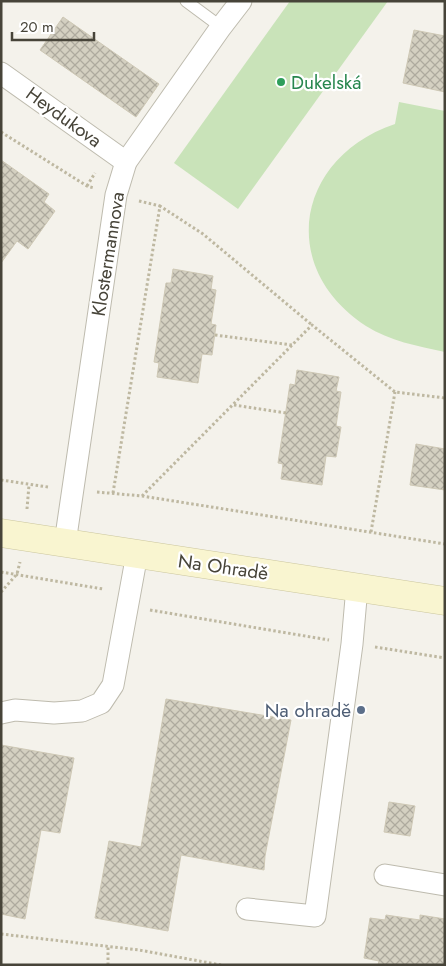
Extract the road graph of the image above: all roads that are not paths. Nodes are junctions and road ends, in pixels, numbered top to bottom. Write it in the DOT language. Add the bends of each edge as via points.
graph roads {
  1 [pos="186,1"];
  2 [pos="241,1"];
  3 [pos="221,27"];
  4 [pos="1,72"];
  5 [pos="126,162"];
  6 [pos="1,533"];
  7 [pos="66,543"];
  8 [pos="137,554"];
  9 [pos="357,587"];
  10 [pos="445,601"];
  11 [pos="1,713"];
  12 [pos="384,875"];
  13 [pos="445,885"];
  14 [pos="247,909"];
  1 -- 3 [label="lane"];
  2 -- 3 [label="street, Klostermannova"];
  3 -- 5 [label="street, Klostermannova"];
  4 -- 5 [label="street, Heydukova"];
  5 -- 7 [label="street, Klostermannova" via="116,195"];
  6 -- 7 [label="street, Na Ohradě"];
  7 -- 8 [label="street, Na Ohradě"];
  8 -- 9 [label="street, Na Ohradě"];
  8 -- 11 [label="street" via="113,685 101,702 82,711 15,710"];
  9 -- 10 [label="street, Na Ohradě"];
  9 -- 14 [label="street" via="315,916"];
  12 -- 13 [label="street"];
}
